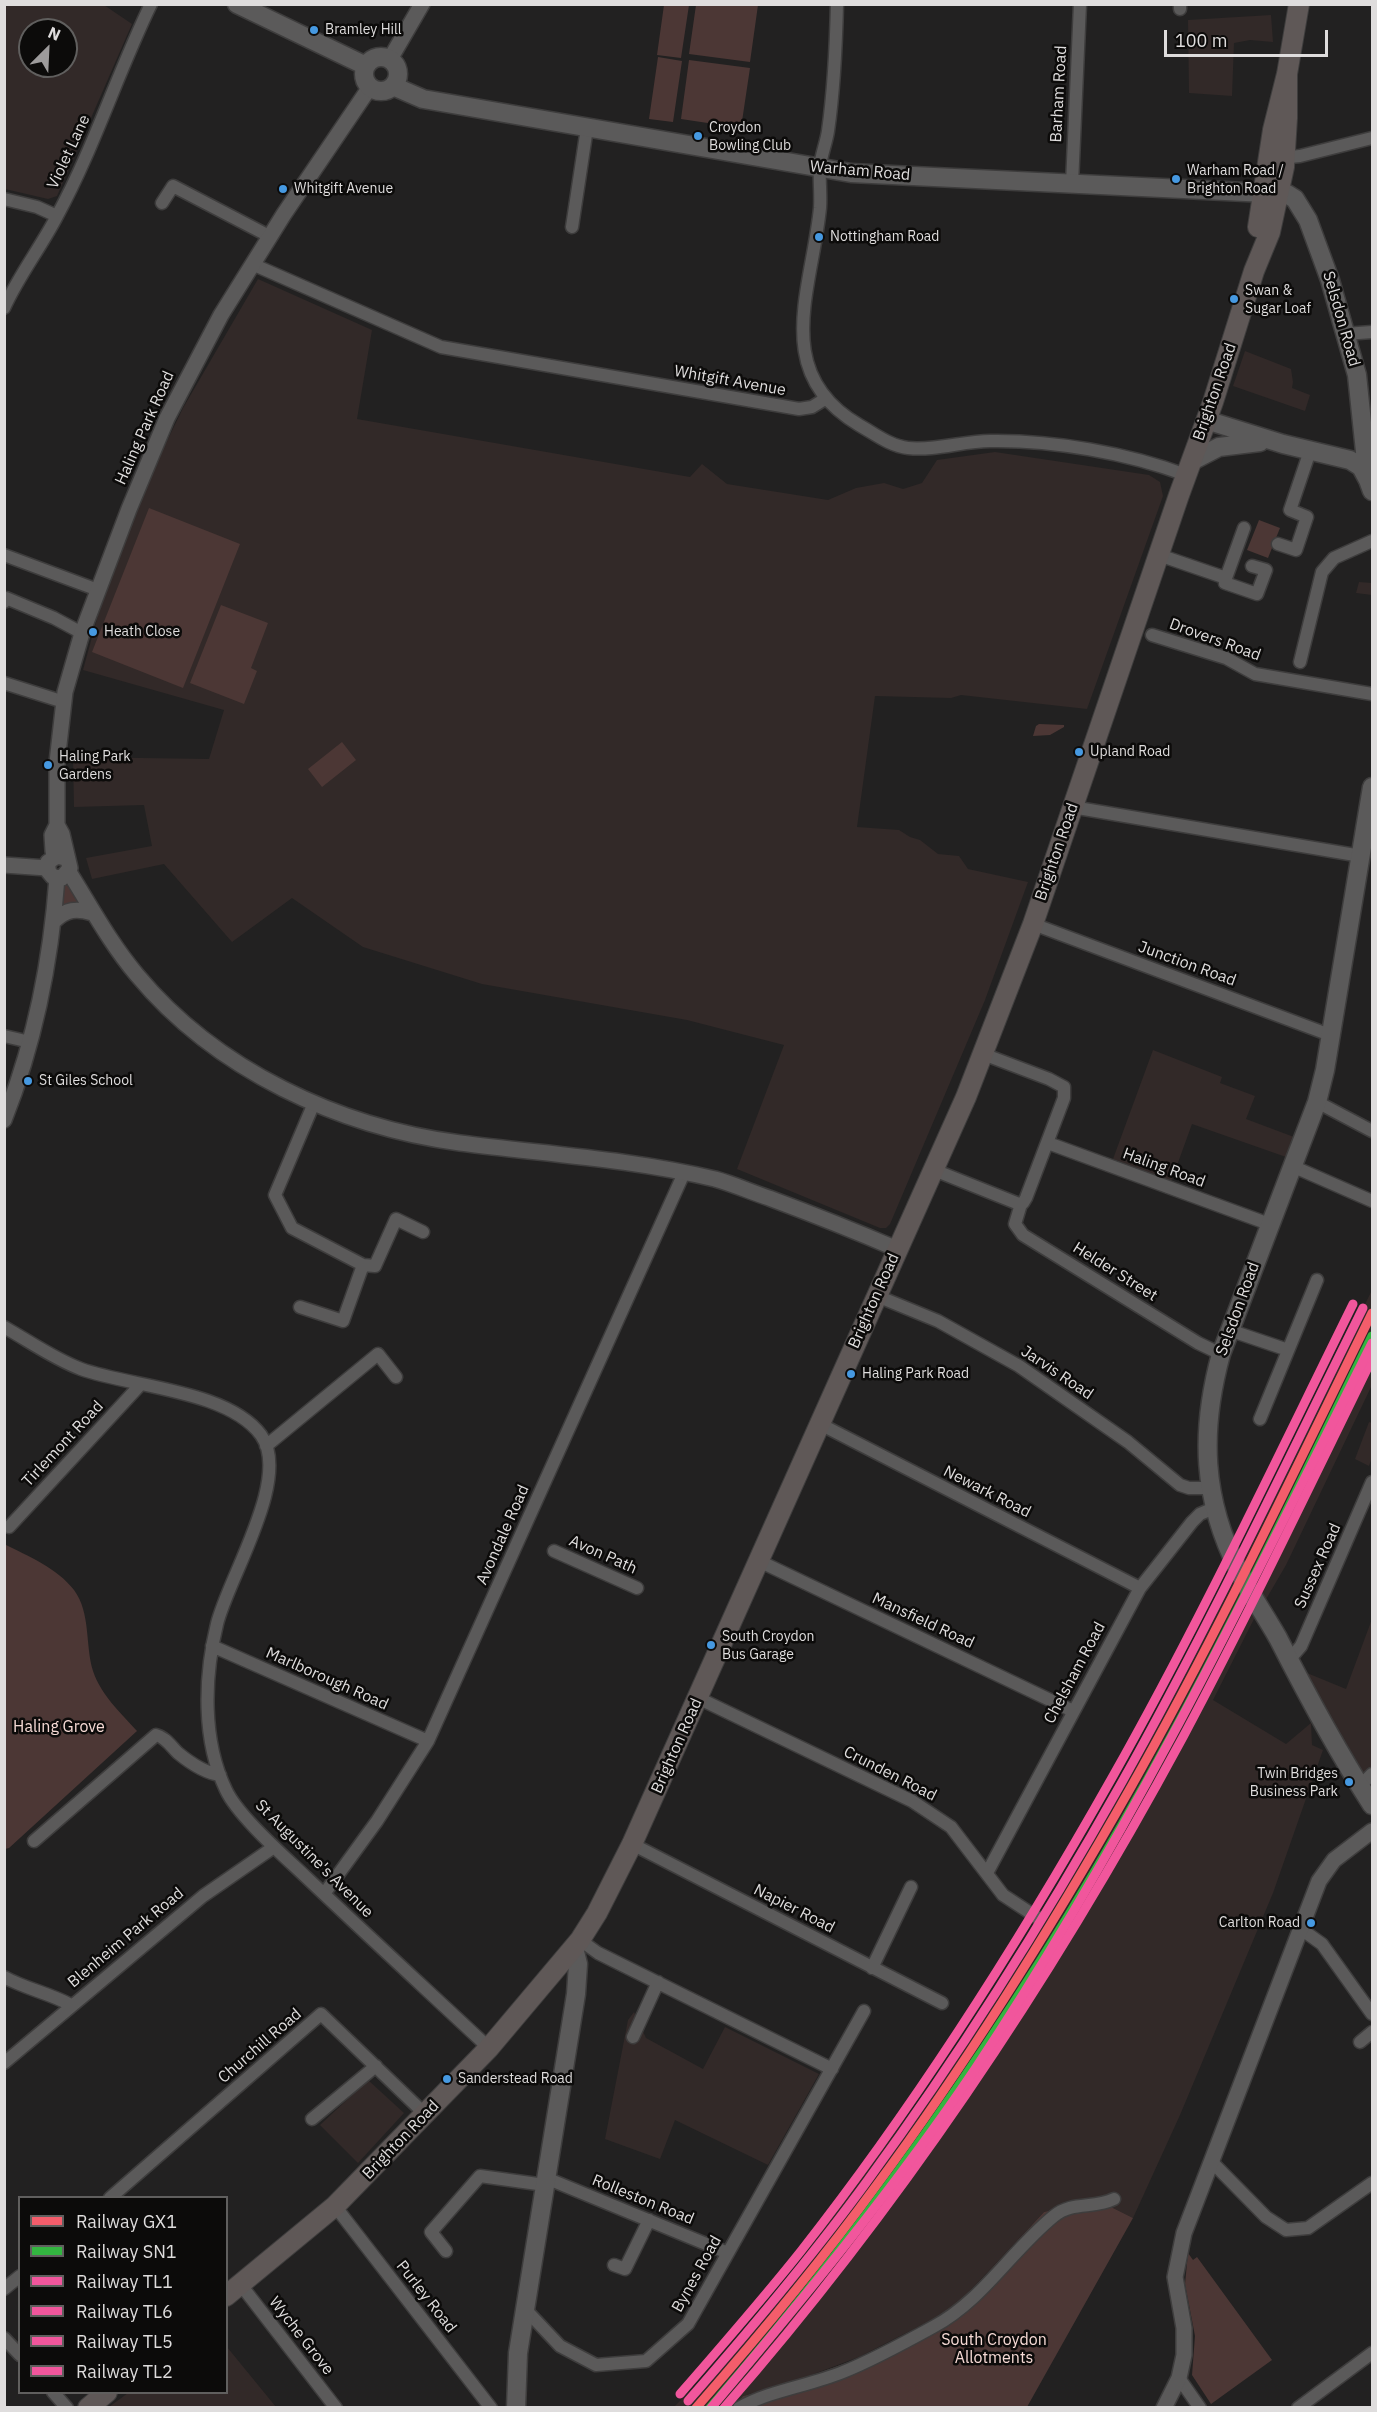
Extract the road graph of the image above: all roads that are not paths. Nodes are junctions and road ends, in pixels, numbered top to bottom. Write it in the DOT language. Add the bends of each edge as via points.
graph roads {
  1 [pos="151,4"];
  2 [pos="237,4"];
  3 [pos="422,4"];
  4 [pos="837,4"];
  5 [pos="1080,4"];
  6 [pos="1296,7"];
  7 [pos="388,58"];
  8 [pos="366,66"];
  9 [pos="393,86"];
  10 [pos="370,87"];
  11 [pos="587,128"];
  12 [pos="1372,138"];
  13 [pos="1277,158"];
  14 [pos="819,169"];
  15 [pos="1072,184"];
  16 [pos="1273,196"];
  17 [pos="4,199"];
  18 [pos="162,203"];
  19 [pos="57,216"];
  20 [pos="572,227"];
  21 [pos="269,236"];
  22 [pos="252,264"];
  23 [pos="4,308"];
  24 [pos="1372,332"];
  25 [pos="1345,334"];
  26 [pos="825,399"];
  27 [pos="1361,415"];
  28 [pos="1206,420"];
  29 [pos="1279,443"];
  30 [pos="1310,451"];
  31 [pos="1355,462"];
  32 [pos="1189,468"];
  33 [pos="1370,486"];
  34 [pos="1244,528"];
  35 [pos="1372,541"];
  36 [pos="1278,544"];
  37 [pos="4,555"];
  38 [pos="1159,555"];
  39 [pos="1252,566"];
  40 [pos="1226,578"];
  41 [pos="98,590"];
  42 [pos="5,599"];
  43 [pos="82,633"];
  44 [pos="1152,635"];
  45 [pos="1300,662"];
  46 [pos="4,683"];
  47 [pos="1372,694"];
  48 [pos="64,702"];
  49 [pos="1372,787"];
  50 [pos="1072,807"];
  51 [pos="1360,856"];
  52 [pos="4,865"];
  53 [pos="59,866"];
  54 [pos="92,913"];
  55 [pos="54,921"];
  56 [pos="1033,924"];
  57 [pos="1330,1035"];
  58 [pos="4,1036"];
  59 [pos="30,1041"];
  60 [pos="983,1054"];
  61 [pos="1317,1102"];
  62 [pos="314,1103"];
  63 [pos="4,1120"];
  64 [pos="1372,1131"];
  65 [pos="1048,1143"];
  66 [pos="1292,1166"];
  67 [pos="934,1170"];
  68 [pos="684,1173"];
  69 [pos="1372,1201"];
  70 [pos="1021,1204"];
  71 [pos="1269,1224"];
  72 [pos="423,1232"];
  73 [pos="897,1249"];
  74 [pos="363,1265"];
  75 [pos="1317,1280"];
  76 [pos="877,1296"];
  77 [pos="300,1306"];
  78 [pos="4,1327"];
  79 [pos="1229,1330"];
  80 [pos="1288,1350"];
  81 [pos="1221,1354"];
  82 [pos="396,1377"];
  83 [pos="141,1384"];
  84 [pos="1260,1419"];
  85 [pos="819,1424"];
  86 [pos="266,1446"];
  87 [pos="1372,1482"];
  88 [pos="1209,1488"];
  89 [pos="1214,1508"];
  90 [pos="9,1527"];
  91 [pos="554,1551"];
  92 [pos="759,1562"];
  93 [pos="637,1588"];
  94 [pos="1140,1588"];
  95 [pos="212,1647"];
  96 [pos="1289,1660"];
  97 [pos="699,1698"];
  98 [pos="1073,1711"];
  99 [pos="428,1741"];
  100 [pos="220,1775"];
  101 [pos="1366,1780"];
  102 [pos="1372,1805"];
  103 [pos="1372,1831"];
  104 [pos="34,1841"];
  105 [pos="632,1844"];
  106 [pos="274,1847"];
  107 [pos="987,1872"];
  108 [pos="911,1887"];
  109 [pos="324,1894"];
  110 [pos="1038,1918"];
  111 [pos="1301,1929"];
  112 [pos="577,1944"];
  113 [pos="556,1968"];
  114 [pos="872,1968"];
  115 [pos="4,1977"];
  116 [pos="658,1982"];
  117 [pos="576,1994"];
  118 [pos="942,2002"];
  119 [pos="71,2005"];
  120 [pos="864,2012"];
  121 [pos="1372,2014"];
  122 [pos="1372,2032"];
  123 [pos="633,2037"];
  124 [pos="1360,2042"];
  125 [pos="489,2048"];
  126 [pos="4,2063"];
  127 [pos="376,2066"];
  128 [pos="832,2068"];
  129 [pos="426,2115"];
  130 [pos="312,2119"];
  131 [pos="1211,2161"];
  132 [pos="546,2181"];
  133 [pos="1372,2182"];
  134 [pos="112,2196"];
  135 [pos="1114,2199"];
  136 [pos="335,2206"];
  137 [pos="649,2220"];
  138 [pos="446,2251"];
  139 [pos="728,2253"];
  140 [pos="614,2265"];
  141 [pos="18,2278"];
  142 [pos="4,2289"];
  143 [pos="234,2290"];
  144 [pos="526,2310"];
  145 [pos="4,2338"];
  146 [pos="18,2353"];
  147 [pos="1372,2353"];
  148 [pos="1179,2378"];
  149 [pos="55,2394"];
  150 [pos="105,2394"];
  151 [pos="67,2408"];
  152 [pos="88,2408"];
  153 [pos="336,2408"];
  154 [pos="490,2408"];
  155 [pos="516,2408"];
  156 [pos="739,2408"];
  157 [pos="1164,2408"];
  158 [pos="1200,2408"];
  159 [pos="1298,2408"];
  1 -- 19 [label="street, Violet Lane"];
  2 -- 8 [label="main road"];
  3 -- 7 [label="street"];
  4 -- 14 [label="street" via="830,114"];
  5 -- 15 [label="street, Barham Road"];
  6 -- 13 [label="main road, Brighton Road" via="1287,74 1287,118"];
  7 -- 8 [label="main road" via="378,57"];
  7 -- 9 [label="main road" via="397,69"];
  8 -- 10 [label="main road"];
  9 -- 10 [label="main road" via="385,90"];
  9 -- 11 [label="main road, Warham Road" via="423,99"];
  10 -- 21 [label="street, Haling Park Road"];
  11 -- 14 [label="main road, Warham Road"];
  11 -- 20 [label="street"];
  12 -- 13 [label="street"];
  13 -- 16 [label="main road, Brighton Road"];
  14 -- 15 [label="main road, Warham Road"];
  14 -- 26 [label="street" via="820,208 802,324 806,359"];
  15 -- 16 [label="main road, Warham Road"];
  16 -- 25 [label="main road, Selsdon Road" via="1290,196 1299,205 1321,254"];
  16 -- 28 [label="main road, Brighton Road" via="1269,237"];
  17 -- 19 [label="street"];
  18 -- 21 [label="street" via="173,186"];
  19 -- 23 [label="street, Violet Lane"];
  21 -- 22 [label="street, Haling Park Road"];
  22 -- 26 [label="street, Whitgift Avenue" via="441,347 799,409"];
  22 -- 41 [label="street, Haling Park Road" via="167,418"];
  24 -- 25 [label="street"];
  25 -- 27 [label="main road, Selsdon Road" via="1357,375"];
  26 -- 32 [label="street" via="851,420 900,446 923,448 987,441 1035,443"];
  27 -- 31 [label="main road"];
  27 -- 33 [label="main road, Selsdon Road"];
  28 -- 29 [label="main road"];
  28 -- 32 [label="main road, Brighton Road"];
  29 -- 30 [label="main road"];
  29 -- 32 [label="main road" via="1225,445"];
  30 -- 31 [label="main road"];
  30 -- 36 [label="street" via="1290,510 1307,517 1296,550"];
  31 -- 33 [label="main road"];
  32 -- 38 [label="main road, Brighton Road"];
  34 -- 40 [label="street"];
  35 -- 45 [label="street" via="1334,558 1322,573"];
  37 -- 41 [label="street"];
  38 -- 40 [label="street"];
  38 -- 50 [label="main road, Brighton Road"];
  39 -- 40 [label="street" via="1266,570 1257,594 1225,583"];
  41 -- 43 [label="street, Haling Park Road"];
  42 -- 43 [label="street"];
  43 -- 48 [label="street, Haling Park Road"];
  44 -- 47 [label="street, Drovers Road" via="1226,658 1255,674"];
  46 -- 48 [label="street"];
  48 -- 53 [label="street, Haling Park Road" via="57,762 57,825 52,835"];
  49 -- 51 [label="main road, Selsdon Road"];
  50 -- 51 [label="street"];
  50 -- 56 [label="main road, Brighton Road"];
  51 -- 57 [label="main road, Selsdon Road"];
  52 -- 53 [label="street"];
  53 -- 54 [label="street, Haling Park Road"];
  53 -- 55 [label="street"];
  54 -- 55 [label="street" via="72,909"];
  54 -- 62 [label="street, Haling Park Road" via="138,976 179,1018 244,1067"];
  55 -- 59 [label="street"];
  56 -- 57 [label="street, Junction Road"];
  56 -- 60 [label="main road, Brighton Road"];
  57 -- 61 [label="main road, Selsdon Road"];
  58 -- 59 [label="street"];
  59 -- 63 [label="street"];
  60 -- 65 [label="street" via="1064,1087 1064,1098"];
  60 -- 67 [label="main road, Brighton Road"];
  61 -- 64 [label="street"];
  61 -- 66 [label="main road, Selsdon Road"];
  62 -- 68 [label="street, Haling Park Road" via="402,1133"];
  62 -- 74 [label="street" via="275,1195 292,1228"];
  65 -- 70 [label="street"];
  65 -- 71 [label="street, Haling Road"];
  66 -- 69 [label="street"];
  66 -- 71 [label="main road, Selsdon Road"];
  67 -- 70 [label="street"];
  67 -- 73 [label="main road, Brighton Road"];
  68 -- 73 [label="street, Haling Park Road" via="729,1184"];
  68 -- 99 [label="street, Avondale Road"];
  70 -- 81 [label="street, Helder Street" via="1015,1224 1023,1235"];
  71 -- 79 [label="main road, Selsdon Road"];
  72 -- 74 [label="street" via="396,1219 375,1266"];
  73 -- 76 [label="main road, Brighton Road"];
  74 -- 77 [label="street" via="343,1321"];
  75 -- 80 [label="street"];
  76 -- 85 [label="main road, Brighton Road"];
  76 -- 88 [label="street, Jarvis Road" via="938,1321 1019,1366 1128,1442 1180,1485"];
  78 -- 83 [label="street" via="78,1368"];
  79 -- 80 [label="street"];
  79 -- 81 [label="main road, Selsdon Road"];
  80 -- 84 [label="street"];
  81 -- 88 [label="main road, Selsdon Road" via="1209,1419"];
  82 -- 86 [label="street" via="378,1354"];
  83 -- 86 [label="street" via="195,1397 228,1411 256,1430"];
  83 -- 90 [label="street, Tirlemont Road"];
  85 -- 92 [label="main road, Brighton Road"];
  85 -- 94 [label="street, Newark Road"];
  86 -- 95 [label="street, St Augustine's Avenue" via="266,1496 223,1602"];
  87 -- 96 [label="street, Sussex Road" via="1301,1646"];
  88 -- 89 [label="main road, Selsdon Road"];
  89 -- 94 [label="street, Chelsham Road" via="1192,1522"];
  89 -- 96 [label="main road, Selsdon Road" via="1237,1568"];
  91 -- 93 [label="street, Avon Path"];
  92 -- 97 [label="main road, Brighton Road"];
  92 -- 98 [label="street, Mansfield Road"];
  94 -- 98 [label="street, Chelsham Road"];
  95 -- 99 [label="street, Marlborough Road"];
  95 -- 100 [label="street, St Augustine's Avenue" via="209,1726"];
  96 -- 101 [label="main road, Selsdon Road" via="1321,1722"];
  97 -- 105 [label="main road, Brighton Road"];
  97 -- 107 [label="street, Crunden Road" via="912,1802 951,1827"];
  98 -- 107 [label="street, Chelsham Road"];
  99 -- 109 [label="street, Avondale Road"];
  100 -- 104 [label="street" via="202,1769 156,1736"];
  100 -- 106 [label="street, St Augustine's Avenue" via="234,1803"];
  101 -- 102 [label="main road, Selsdon Road"];
  103 -- 111 [label="street" via="1326,1869"];
  105 -- 112 [label="main road, Brighton Road"];
  105 -- 114 [label="street, Napier Road"];
  106 -- 109 [label="street, St Augustine's Avenue"];
  106 -- 119 [label="street, Blenheim Park Road" via="203,1896"];
  107 -- 110 [label="street, Crunden Road" via="1003,1895"];
  108 -- 114 [label="street"];
  109 -- 125 [label="street, St Augustine's Avenue"];
  111 -- 121 [label="street" via="1322,1944"];
  111 -- 131 [label="street"];
  112 -- 113 [label="main road, Brighton Road"];
  112 -- 116 [label="street"];
  112 -- 117 [label="main road"];
  113 -- 117 [label="main road" via="573,1984"];
  113 -- 125 [label="main road, Brighton Road"];
  114 -- 118 [label="street, Napier Road"];
  115 -- 119 [label="street"];
  116 -- 123 [label="street"];
  116 -- 128 [label="street"];
  117 -- 132 [label="main road"];
  119 -- 126 [label="street, Blenheim Park Road"];
  120 -- 128 [label="street, Bynes Road"];
  122 -- 124 [label="street"];
  125 -- 129 [label="main road, Brighton Road"];
  127 -- 129 [label="street, Churchill Road"];
  127 -- 130 [label="street"];
  127 -- 134 [label="street, Churchill Road" via="321,2014"];
  128 -- 139 [label="street, Bynes Road"];
  129 -- 136 [label="main road, Brighton Road"];
  131 -- 133 [label="street" via="1266,2217 1286,2230 1308,2228"];
  131 -- 148 [label="street" via="1176,2263 1185,2341"];
  132 -- 137 [label="street, Rolleston Road"];
  132 -- 138 [label="street, Rolleston Road" via="480,2176 431,2232"];
  132 -- 144 [label="main road"];
  135 -- 156 [label="street" via="1104,2204 1073,2206 1055,2215 971,2300 935,2326 842,2372 769,2394"];
  136 -- 143 [label="main road, Brighton Road"];
  136 -- 154 [label="street, Purley Road"];
  137 -- 139 [label="street, Rolleston Road"];
  137 -- 140 [label="street" via="625,2270"];
  139 -- 144 [label="street, Bynes Road" via="688,2324 646,2361 596,2365 560,2346"];
  141 -- 142 [label="street"];
  143 -- 153 [label="street, Wyche Grove"];
  144 -- 155 [label="main road" via="518,2353"];
  145 -- 146 [label="street"];
  147 -- 159 [label="street"];
  148 -- 157 [label="street"];
  148 -- 158 [label="street"];
  149 -- 151 [label="street"];
  150 -- 152 [label="main road"];
}
